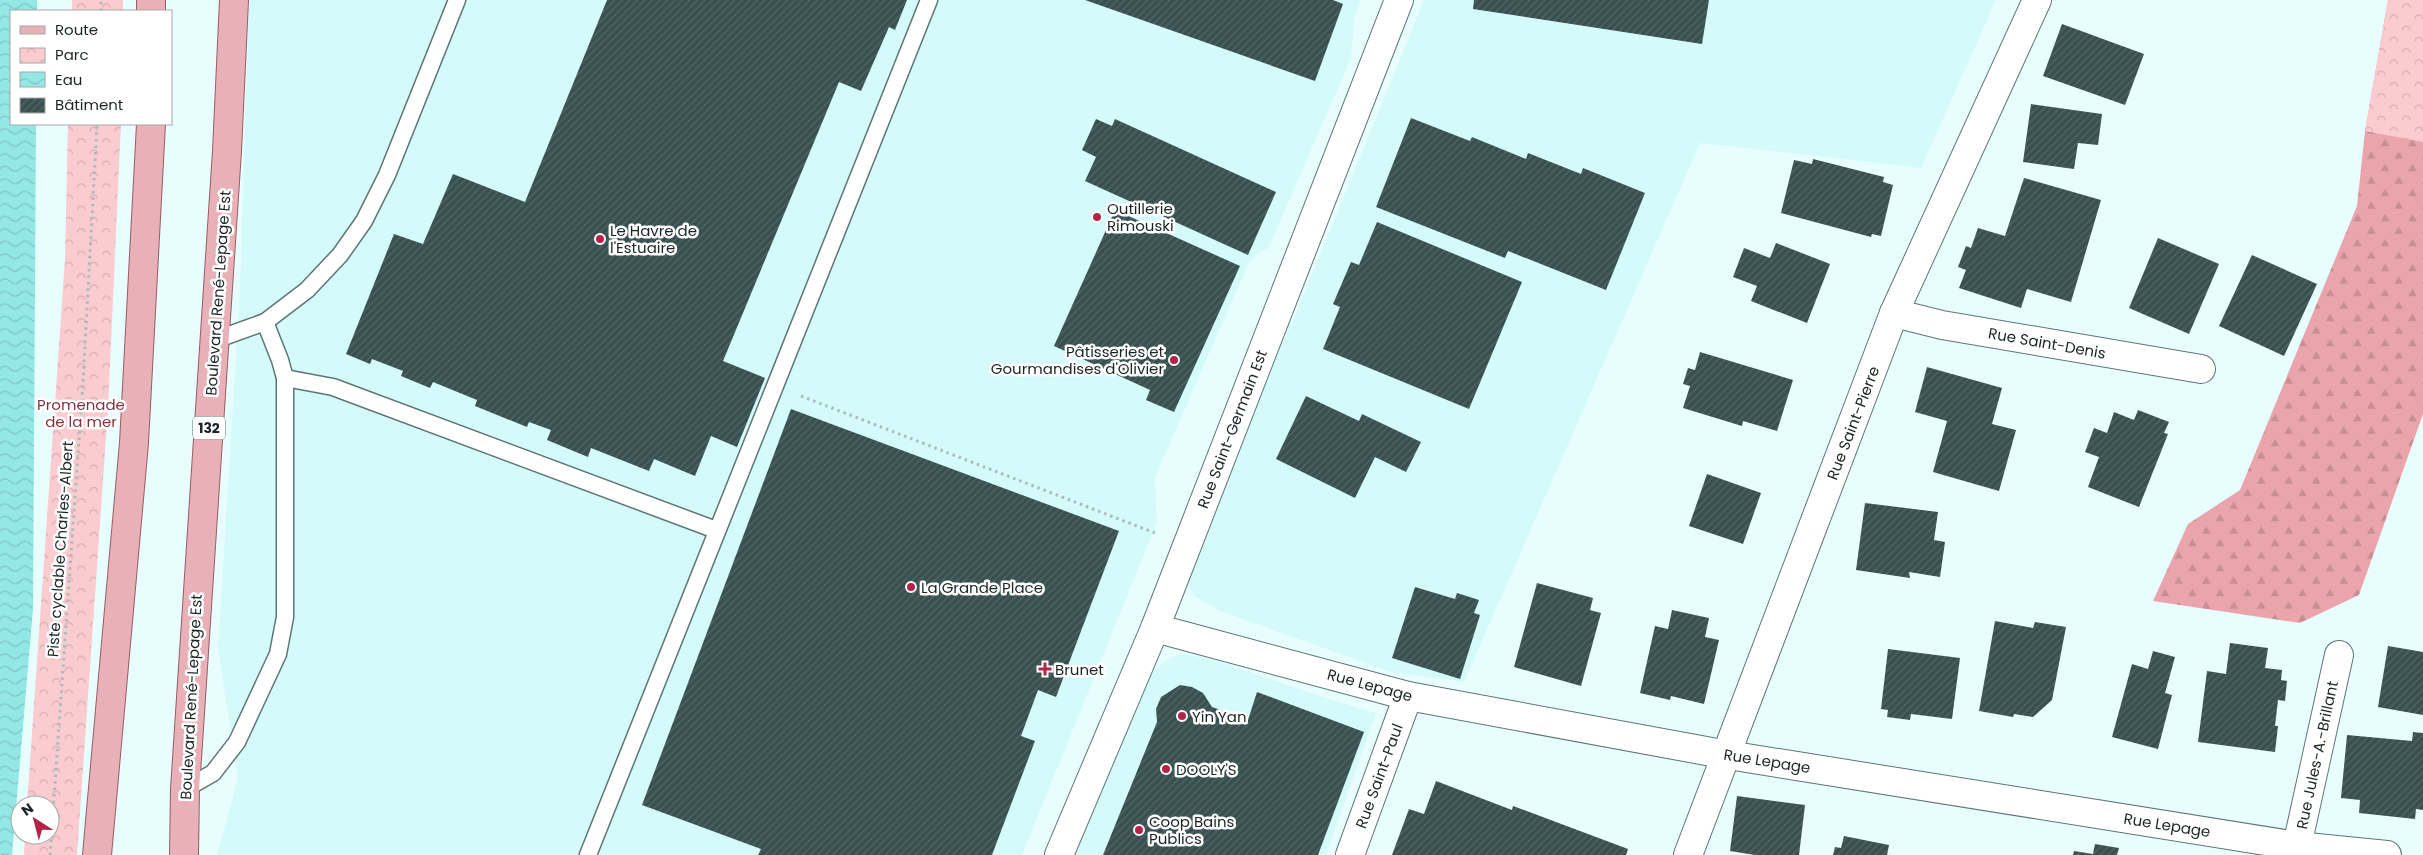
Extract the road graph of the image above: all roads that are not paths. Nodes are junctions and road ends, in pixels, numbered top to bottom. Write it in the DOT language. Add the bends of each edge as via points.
graph roads {
  1 [pos="234,0"];
  2 [pos="457,0"];
  3 [pos="929,0"];
  4 [pos="1399,0"];
  5 [pos="2038,0"];
  6 [pos="151,125"];
  7 [pos="1894,313"];
  8 [pos="264,322"];
  9 [pos="215,340"];
  10 [pos="2201,369"];
  11 [pos="285,378"];
  12 [pos="716,530"];
  13 [pos="1155,628"];
  14 [pos="2339,655"];
  15 [pos="1408,696"];
  16 [pos="1728,754"];
  17 [pos="185,789"];
  18 [pos="2296,851"];
  19 [pos="97,855"];
  20 [pos="184,855"];
  21 [pos="588,855"];
  22 [pos="1059,855"];
  23 [pos="1350,855"];
  24 [pos="1688,855"];
  25 [pos="2387,855"];
  1 -- 9 [label="main road, Boulevard René-Lepage Est / 132"];
  2 -- 8 [label="lane" via="387,175 364,221 340,255 307,290"];
  3 -- 12 [label="lane"];
  4 -- 13 [label="street, Rue Saint-Germain Est"];
  5 -- 7 [label="street, Rue Saint-Pierre"];
  6 -- 19 [label="main road" via="134,443"];
  7 -- 10 [label="street, Rue Saint-Denis" via="1942,325"];
  7 -- 16 [label="street, Rue Saint-Pierre"];
  8 -- 9 [label="lane"];
  8 -- 11 [label="lane"];
  9 -- 17 [label="main road, Boulevard René-Lepage Est / 132"];
  11 -- 12 [label="lane" via="333,387"];
  11 -- 17 [label="lane" via="284,617 278,654 237,742 212,773"];
  12 -- 21 [label="lane"];
  13 -- 15 [label="street, Rue Lepage"];
  13 -- 22 [label="street, Rue Saint-Germain Est"];
  14 -- 18 [label="street, Rue Jules-A.-Brillant"];
  15 -- 16 [label="street, Rue Lepage"];
  15 -- 23 [label="street, Rue Saint-Paul"];
  16 -- 18 [label="street, Rue Lepage"];
  16 -- 24 [label="street, Rue Saint-Pierre"];
  17 -- 20 [label="main road, Boulevard René-Lepage Est / 132"];
  18 -- 25 [label="street, Rue Lepage"];
}
